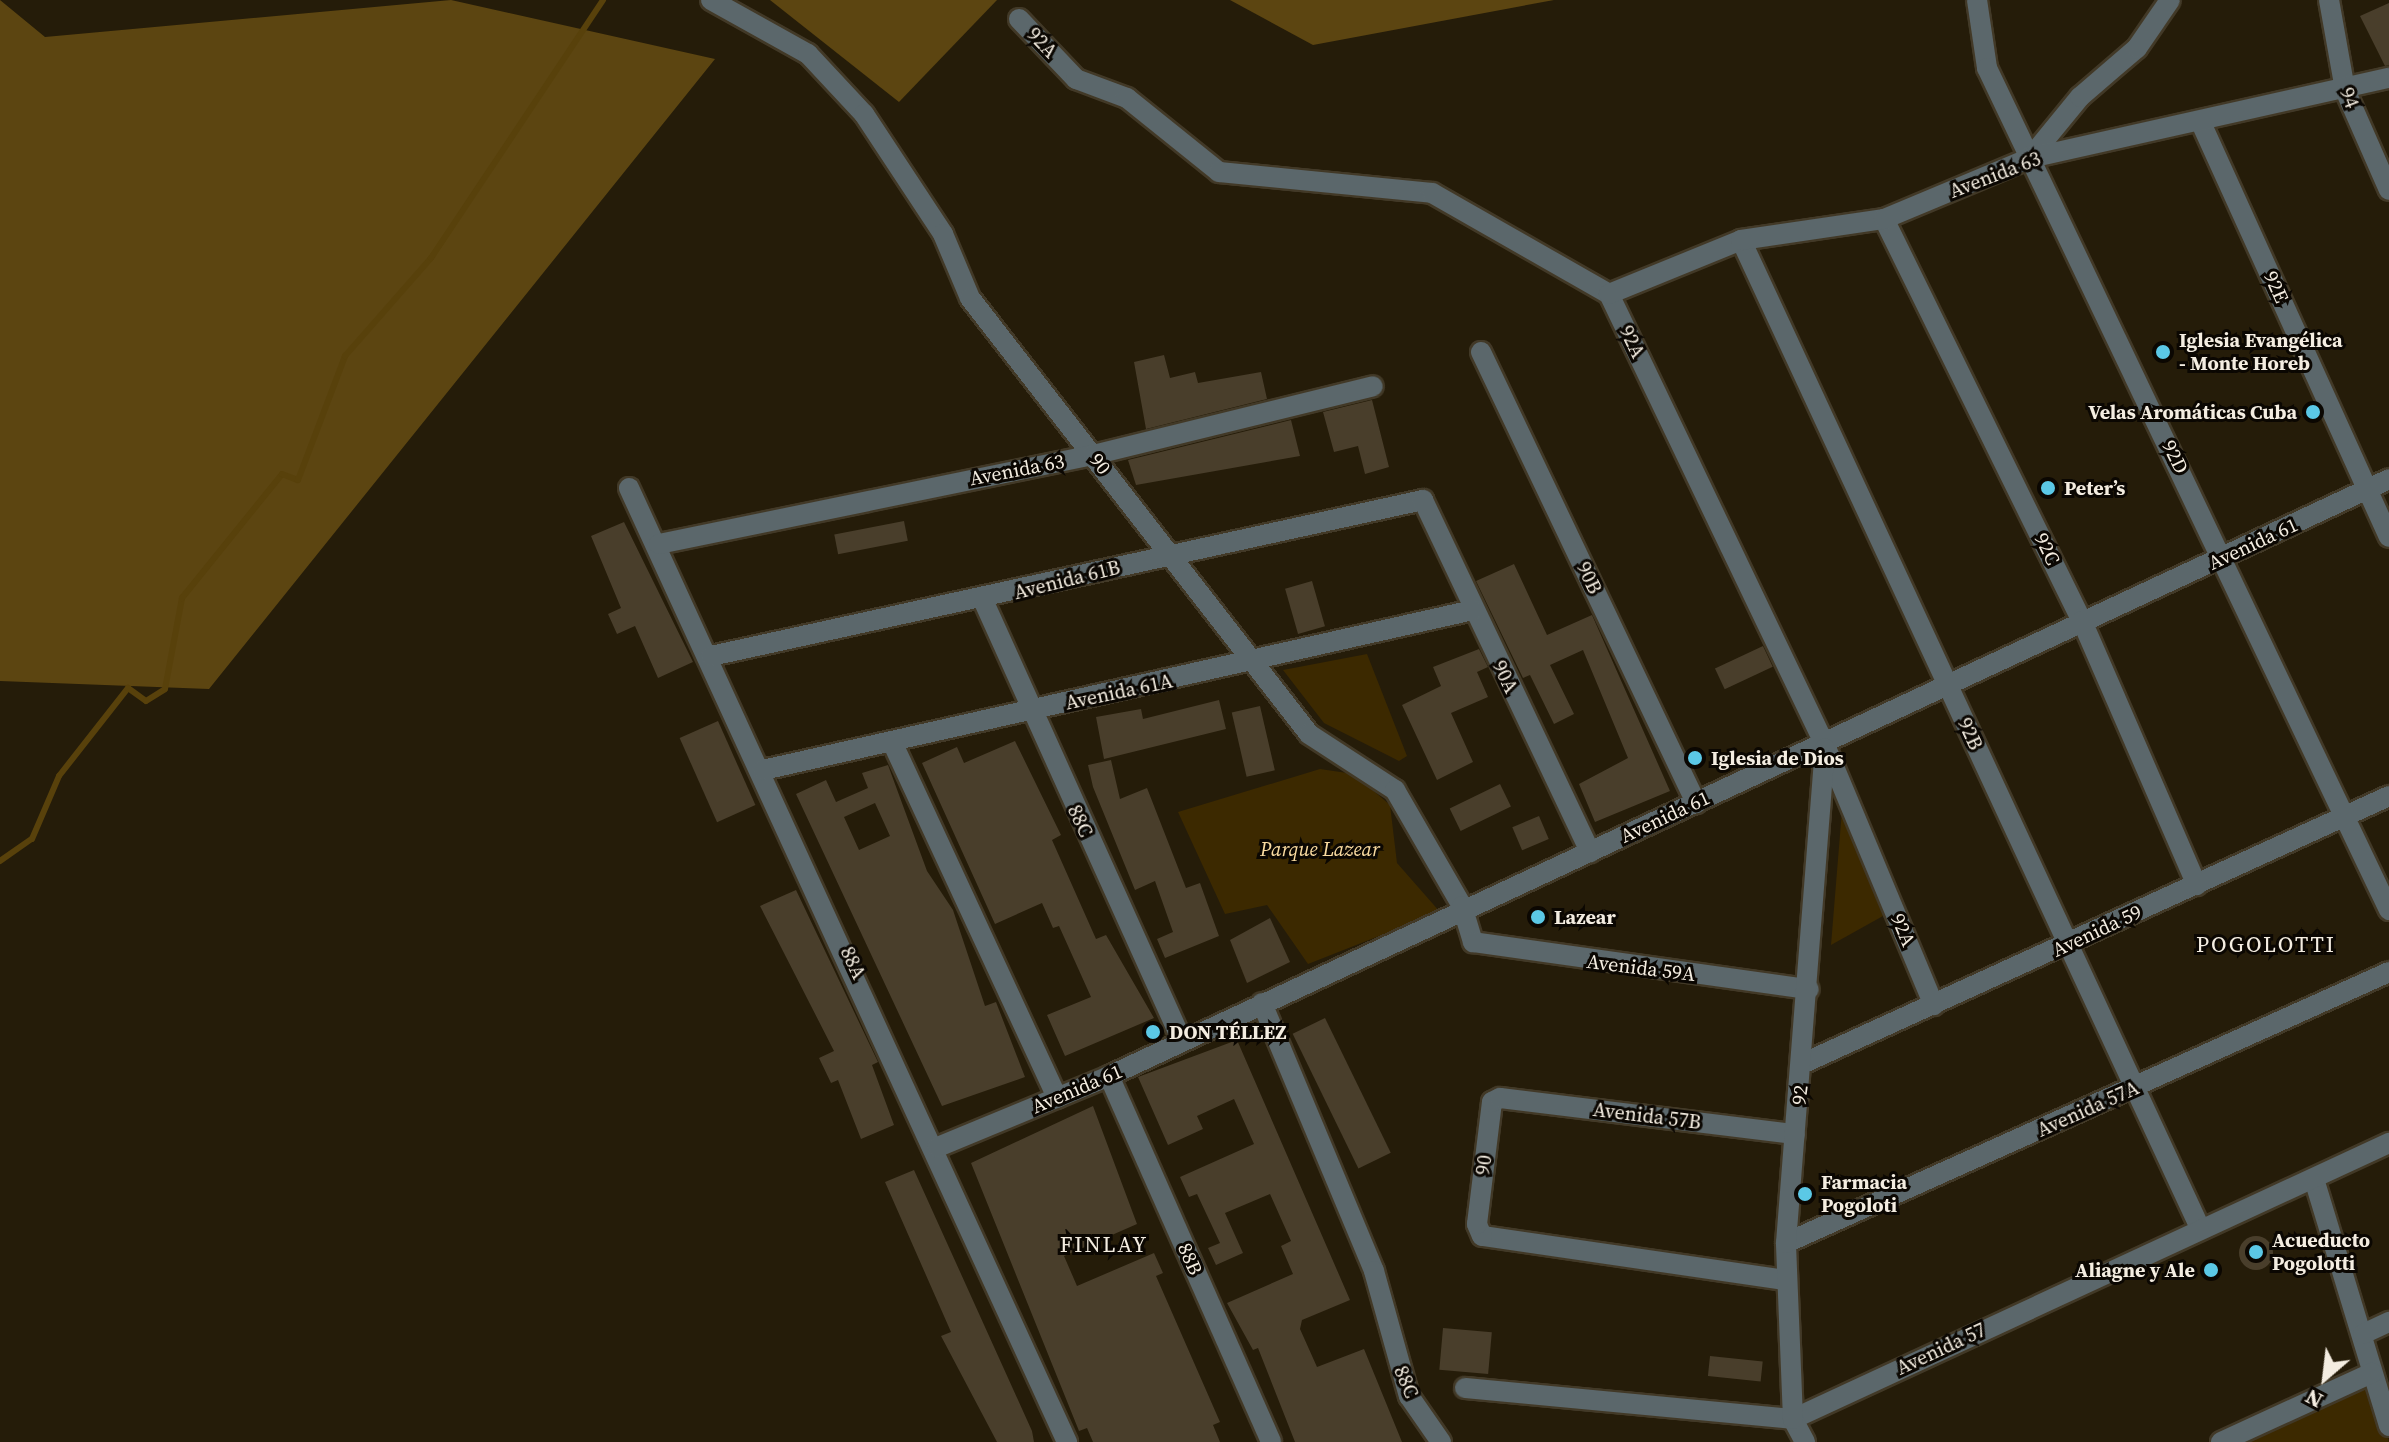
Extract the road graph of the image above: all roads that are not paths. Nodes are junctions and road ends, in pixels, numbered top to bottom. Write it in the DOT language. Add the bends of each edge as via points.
graph roads {
  1 [pos="711,0"];
  2 [pos="1977,0"];
  3 [pos="2170,0"];
  4 [pos="2329,0"];
  5 [pos="1019,19"];
  6 [pos="2389,78"];
  7 [pos="2345,90"];
  8 [pos="2202,125"];
  9 [pos="2030,158"];
  10 [pos="2389,190"];
  11 [pos="1884,219"];
  12 [pos="1741,240"];
  13 [pos="1609,294"];
  14 [pos="1481,352"];
  15 [pos="1373,386"];
  16 [pos="1093,455"];
  17 [pos="2389,479"];
  18 [pos="629,488"];
  19 [pos="2368,489"];
  20 [pos="1423,500"];
  21 [pos="2389,537"];
  22 [pos="659,544"];
  23 [pos="1172,555"];
  24 [pos="2224,558"];
  25 [pos="983,600"];
  26 [pos="1473,610"];
  27 [pos="2082,621"];
  28 [pos="711,656"];
  29 [pos="1254,662"];
  30 [pos="1947,684"];
  31 [pos="1029,712"];
  32 [pos="893,744"];
  33 [pos="1825,745"];
  34 [pos="763,770"];
  35 [pos="2389,796"];
  36 [pos="1696,803"];
  37 [pos="2344,817"];
  38 [pos="1590,852"];
  39 [pos="2197,885"];
  40 [pos="1462,906"];
  41 [pos="2389,910"];
  42 [pos="1473,942"];
  43 [pos="2069,944"];
  44 [pos="2389,972"];
  45 [pos="1809,989"];
  46 [pos="1262,1003"];
  47 [pos="1934,1005"];
  48 [pos="1182,1041"];
  49 [pos="1804,1063"];
  50 [pos="1109,1076"];
  51 [pos="2134,1088"];
  52 [pos="1057,1098"];
  53 [pos="1500,1098"];
  54 [pos="1795,1134"];
  55 [pos="2389,1143"];
  56 [pos="938,1147"];
  57 [pos="2314,1179"];
  58 [pos="2200,1228"];
  59 [pos="1786,1243"];
  60 [pos="1785,1280"];
  61 [pos="2389,1322"];
  62 [pos="2363,1334"];
  63 [pos="2372,1373"];
  64 [pos="1465,1388"];
  65 [pos="1793,1419"];
  66 [pos="2389,1426"];
  67 [pos="1067,1442"];
  68 [pos="1271,1442"];
  69 [pos="1441,1442"];
  70 [pos="1805,1442"];
  71 [pos="2221,1442"];
  1 -- 16 [label="street, 90" via="808,54 864,114 943,234 970,298"];
  2 -- 9 [label="street, 92D" via="1987,68"];
  3 -- 9 [label="street" via="2137,48 2080,97"];
  4 -- 7 [label="street, 94"];
  5 -- 13 [label="street, 92A" via="1076,79 1127,98 1219,172 1432,193"];
  6 -- 7 [label="street, Avenida 63"];
  7 -- 8 [label="street, Avenida 63"];
  7 -- 10 [label="street, 94"];
  8 -- 9 [label="street, Avenida 63"];
  8 -- 19 [label="street, 92E"];
  9 -- 11 [label="street, Avenida 63"];
  9 -- 24 [label="street, 92D"];
  11 -- 12 [label="street, Avenida 63"];
  11 -- 27 [label="street, 92C"];
  12 -- 13 [label="street, Avenida 63"];
  12 -- 30 [label="street, 92B"];
  13 -- 33 [label="street, 92A"];
  14 -- 36 [label="street, 90B"];
  15 -- 16 [label="street, Avenida 63"];
  16 -- 22 [label="street, Avenida 63"];
  16 -- 23 [label="street, 90"];
  17 -- 19 [label="street, Avenida 61"];
  18 -- 22 [label="street, 88A"];
  19 -- 21 [label="street, 92E"];
  19 -- 24 [label="street, Avenida 61"];
  20 -- 23 [label="street, Avenida 61B"];
  20 -- 26 [label="street, 90A"];
  22 -- 28 [label="street, 88A"];
  23 -- 25 [label="street, Avenida 61B"];
  23 -- 29 [label="street, 90"];
  24 -- 27 [label="street, Avenida 61"];
  24 -- 37 [label="street, 92D"];
  25 -- 28 [label="street, Avenida 61B"];
  25 -- 31 [label="street, 88C"];
  26 -- 29 [label="street, Avenida 61A"];
  26 -- 38 [label="street, 90A"];
  27 -- 30 [label="street, Avenida 61"];
  27 -- 39 [label="street, 92C"];
  28 -- 34 [label="street, 88A"];
  29 -- 31 [label="street, Avenida 61A"];
  29 -- 40 [label="street, 90" via="1322,747 1395,790"];
  30 -- 33 [label="street, Avenida 61"];
  30 -- 43 [label="street, 92B"];
  31 -- 32 [label="street, Avenida 61A"];
  31 -- 48 [label="street, 88C"];
  32 -- 34 [label="street, Avenida 61A"];
  32 -- 52 [label="street"];
  33 -- 36 [label="street, Avenida 61"];
  33 -- 45 [label="street, 92"];
  33 -- 47 [label="street, 92A"];
  34 -- 56 [label="street, 88A"];
  35 -- 37 [label="street, Avenida 59"];
  36 -- 38 [label="street, Avenida 61"];
  37 -- 39 [label="street, Avenida 59"];
  37 -- 41 [label="street, 92D"];
  38 -- 40 [label="street, Avenida 61"];
  39 -- 43 [label="street, Avenida 59"];
  40 -- 42 [label="street, 90"];
  40 -- 46 [label="street, Avenida 61"];
  42 -- 45 [label="street, Avenida 59A"];
  43 -- 47 [label="street, Avenida 59"];
  43 -- 51 [label="street, 92B"];
  44 -- 51 [label="street, Avenida 57A"];
  45 -- 49 [label="street, 92"];
  46 -- 48 [label="street, Avenida 61"];
  46 -- 69 [label="street, 88C" via="1374,1271 1409,1396"];
  47 -- 49 [label="street, Avenida 59"];
  48 -- 50 [label="street, Avenida 61"];
  49 -- 54 [label="street, 92"];
  50 -- 52 [label="street, Avenida 61"];
  50 -- 68 [label="street, 88B"];
  51 -- 58 [label="street, 92B"];
  51 -- 59 [label="street, Avenida 57A"];
  52 -- 56 [label="street, Avenida 61"];
  53 -- 54 [label="street, Avenida 57B"];
  53 -- 60 [label="street, 90" via="1492,1102 1482,1236"];
  54 -- 59 [label="street, 92"];
  55 -- 57 [label="street, Avenida 57"];
  56 -- 67 [label="street, 88A"];
  57 -- 58 [label="street, Avenida 57"];
  57 -- 62 [label="street"];
  58 -- 65 [label="street, Avenida 57"];
  59 -- 60 [label="street, 92"];
  60 -- 65 [label="street, 92"];
  61 -- 62 [label="street"];
  62 -- 63 [label="street"];
  63 -- 66 [label="street"];
  63 -- 71 [label="street"];
  64 -- 65 [label="street"];
  65 -- 70 [label="street, 92"];
}
